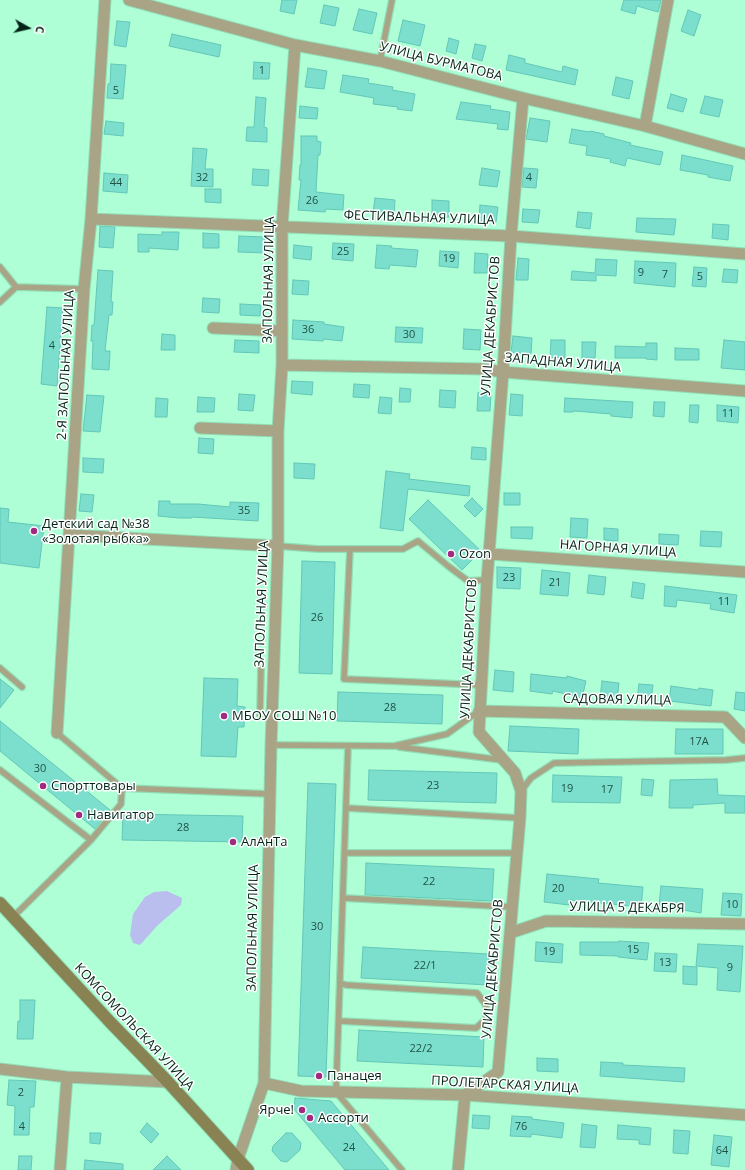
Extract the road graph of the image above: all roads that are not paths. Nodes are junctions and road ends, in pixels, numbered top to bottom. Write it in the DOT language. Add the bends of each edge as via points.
graph roads {
  1 [pos="105,0"];
  2 [pos="129,0"];
  3 [pos="392,0"];
  4 [pos="668,0"];
  5 [pos="295,45"];
  6 [pos="380,61"];
  7 [pos="523,98"];
  8 [pos="645,126"];
  9 [pos="745,154"];
  10 [pos="91,219"];
  11 [pos="282,227"];
  12 [pos="511,236"];
  13 [pos="745,254"];
  14 [pos="0,268"];
  15 [pos="16,288"];
  16 [pos="84,288"];
  17 [pos="0,302"];
  18 [pos="213,328"];
  19 [pos="281,331"];
  20 [pos="282,365"];
  21 [pos="503,372"];
  22 [pos="745,391"];
  23 [pos="200,428"];
  24 [pos="278,431"];
  25 [pos="70,535"];
  26 [pos="278,546"];
  27 [pos="350,549"];
  28 [pos="490,554"];
  29 [pos="745,572"];
  30 [pos="487,580"];
  31 [pos="0,668"];
  32 [pos="261,668"];
  33 [pos="481,685"];
  34 [pos="22,687"];
  35 [pos="480,711"];
  36 [pos="272,716"];
  37 [pos="57,733"];
  38 [pos="745,738"];
  39 [pos="271,745"];
  40 [pos="348,746"];
  41 [pos="394,746"];
  42 [pos="745,758"];
  43 [pos="504,760"];
  44 [pos="0,770"];
  45 [pos="122,788"];
  46 [pos="521,791"];
  47 [pos="270,794"];
  48 [pos="346,808"];
  49 [pos="520,818"];
  50 [pos="91,840"];
  51 [pos="345,853"];
  52 [pos="517,854"];
  53 [pos="343,898"];
  54 [pos="0,903"];
  55 [pos="513,907"];
  56 [pos="13,917"];
  57 [pos="745,924"];
  58 [pos="510,933"];
  59 [pos="340,983"];
  60 [pos="339,1021"];
  61 [pos="0,1069"];
  62 [pos="67,1076"];
  63 [pos="168,1082"];
  64 [pos="264,1082"];
  65 [pos="336,1092"];
  66 [pos="465,1096"];
  67 [pos="745,1115"];
  68 [pos="237,1165"];
  69 [pos="60,1170"];
  70 [pos="248,1170"];
  71 [pos="402,1170"];
  72 [pos="458,1170"];
  1 -- 10 [label="street, 2-Я ЗАПОЛЬНАЯ УЛИЦА"];
  2 -- 5 [label="street, УЛИЦА БУРМАТОВА"];
  3 -- 6 [label="lane"];
  4 -- 8 [label="street"];
  5 -- 6 [label="street, УЛИЦА БУРМАТОВА"];
  5 -- 11 [label="street, ЗАПОЛЬНАЯ УЛИЦА"];
  6 -- 7 [label="street, УЛИЦА БУРМАТОВА"];
  7 -- 8 [label="street, УЛИЦА БУРМАТОВА"];
  7 -- 12 [label="street, УЛИЦА ДЕКАБРИСТОВ"];
  8 -- 9 [label="street, УЛИЦА БУРМАТОВА"];
  10 -- 11 [label="street, ФЕСТИВАЛЬНАЯ УЛИЦА"];
  10 -- 16 [label="street, 2-Я ЗАПОЛЬНАЯ УЛИЦА"];
  11 -- 12 [label="street, ФЕСТИВАЛЬНАЯ УЛИЦА"];
  11 -- 19 [label="street, ЗАПОЛЬНАЯ УЛИЦА"];
  12 -- 13 [label="street, ФЕСТИВАЛЬНАЯ УЛИЦА"];
  12 -- 21 [label="street, УЛИЦА ДЕКАБРИСТОВ"];
  14 -- 15 [label="lane"];
  15 -- 16 [label="lane"];
  15 -- 17 [label="lane"];
  16 -- 25 [label="street, 2-Я ЗАПОЛЬНАЯ УЛИЦА"];
  18 -- 19 [label="street"];
  19 -- 20 [label="street, ЗАПОЛЬНАЯ УЛИЦА"];
  20 -- 21 [label="street, ЗАПАДНАЯ УЛИЦА" via="483,369"];
  20 -- 24 [label="street, ЗАПОЛЬНАЯ УЛИЦА"];
  21 -- 22 [label="street, ЗАПАДНАЯ УЛИЦА"];
  21 -- 28 [label="street, УЛИЦА ДЕКАБРИСТОВ"];
  23 -- 24 [label="street"];
  24 -- 26 [label="street, ЗАПОЛЬНАЯ УЛИЦА"];
  25 -- 26 [label="street"];
  25 -- 37 [label="street, 2-Я ЗАПОЛЬНАЯ УЛИЦА"];
  26 -- 27 [label="lane"];
  26 -- 36 [label="street, ЗАПОЛЬНАЯ УЛИЦА"];
  27 -- 30 [label="lane" via="403,550 418,541 468,581"];
  27 -- 33 [label="lane" via="344,679"];
  28 -- 29 [label="street, НАГОРНАЯ УЛИЦА"];
  28 -- 30 [label="street, УЛИЦА ДЕКАБРИСТОВ"];
  30 -- 33 [label="street, УЛИЦА ДЕКАБРИСТОВ"];
  31 -- 34 [label="lane"];
  32 -- 36 [label="lane" via="260,715"];
  33 -- 35 [label="street, УЛИЦА ДЕКАБРИСТОВ"];
  35 -- 38 [label="street, САДОВАЯ УЛИЦА" via="724,717"];
  35 -- 41 [label="lane" via="447,734"];
  35 -- 43 [label="street, УЛИЦА ДЕКАБРИСТОВ" via="479,732"];
  36 -- 39 [label="street, ЗАПОЛЬНАЯ УЛИЦА"];
  37 -- 45 [label="lane"];
  39 -- 40 [label="lane"];
  39 -- 47 [label="street, ЗАПОЛЬНАЯ УЛИЦА"];
  40 -- 41 [label="lane"];
  40 -- 48 [label="lane"];
  41 -- 43 [label="lane"];
  42 -- 46 [label="lane" via="554,763 530,778"];
  43 -- 46 [label="street, УЛИЦА ДЕКАБРИСТОВ" via="515,773"];
  44 -- 50 [label="lane"];
  45 -- 47 [label="lane"];
  45 -- 50 [label="lane" via="121,804"];
  46 -- 49 [label="street, УЛИЦА ДЕКАБРИСТОВ"];
  47 -- 64 [label="street, ЗАПОЛЬНАЯ УЛИЦА"];
  48 -- 49 [label="lane"];
  48 -- 51 [label="lane"];
  49 -- 52 [label="street, УЛИЦА ДЕКАБРИСТОВ"];
  50 -- 56 [label="lane"];
  51 -- 52 [label="lane"];
  51 -- 53 [label="lane"];
  52 -- 55 [label="street, УЛИЦА ДЕКАБРИСТОВ"];
  53 -- 55 [label="lane"];
  53 -- 59 [label="lane"];
  54 -- 56 [label="main road, КОМСОМОЛЬСКАЯ УЛИЦА"];
  55 -- 58 [label="street, УЛИЦА ДЕКАБРИСТОВ"];
  56 -- 63 [label="main road, КОМСОМОЛЬСКАЯ УЛИЦА"];
  57 -- 58 [label="street, УЛИЦА 5 ДЕКАБРЯ" via="546,920"];
  58 -- 66 [label="street, УЛИЦА ДЕКАБРИСТОВ" via="498,1072"];
  59 -- 60 [label="lane"];
  59 -- 60 [label="lane" via="476,993 486,1005 486,1019 476,1028"];
  60 -- 65 [label="lane"];
  61 -- 62 [label="street"];
  62 -- 63 [label="street"];
  62 -- 69 [label="street"];
  63 -- 68 [label="main road, КОМСОМОЛЬСКАЯ УЛИЦА"];
  64 -- 65 [label="street, ПРОЛЕТАРСКАЯ УЛИЦА" via="301,1091"];
  64 -- 68 [label="street, ЗАПОЛЬНАЯ УЛИЦА"];
  65 -- 66 [label="street, ПРОЛЕТАРСКАЯ УЛИЦА"];
  65 -- 71 [label="lane"];
  66 -- 67 [label="street, ПРОЛЕТАРСКАЯ УЛИЦА"];
  66 -- 72 [label="street"];
  68 -- 70 [label="main road, КОМСОМОЛЬСКАЯ УЛИЦА"];
}
